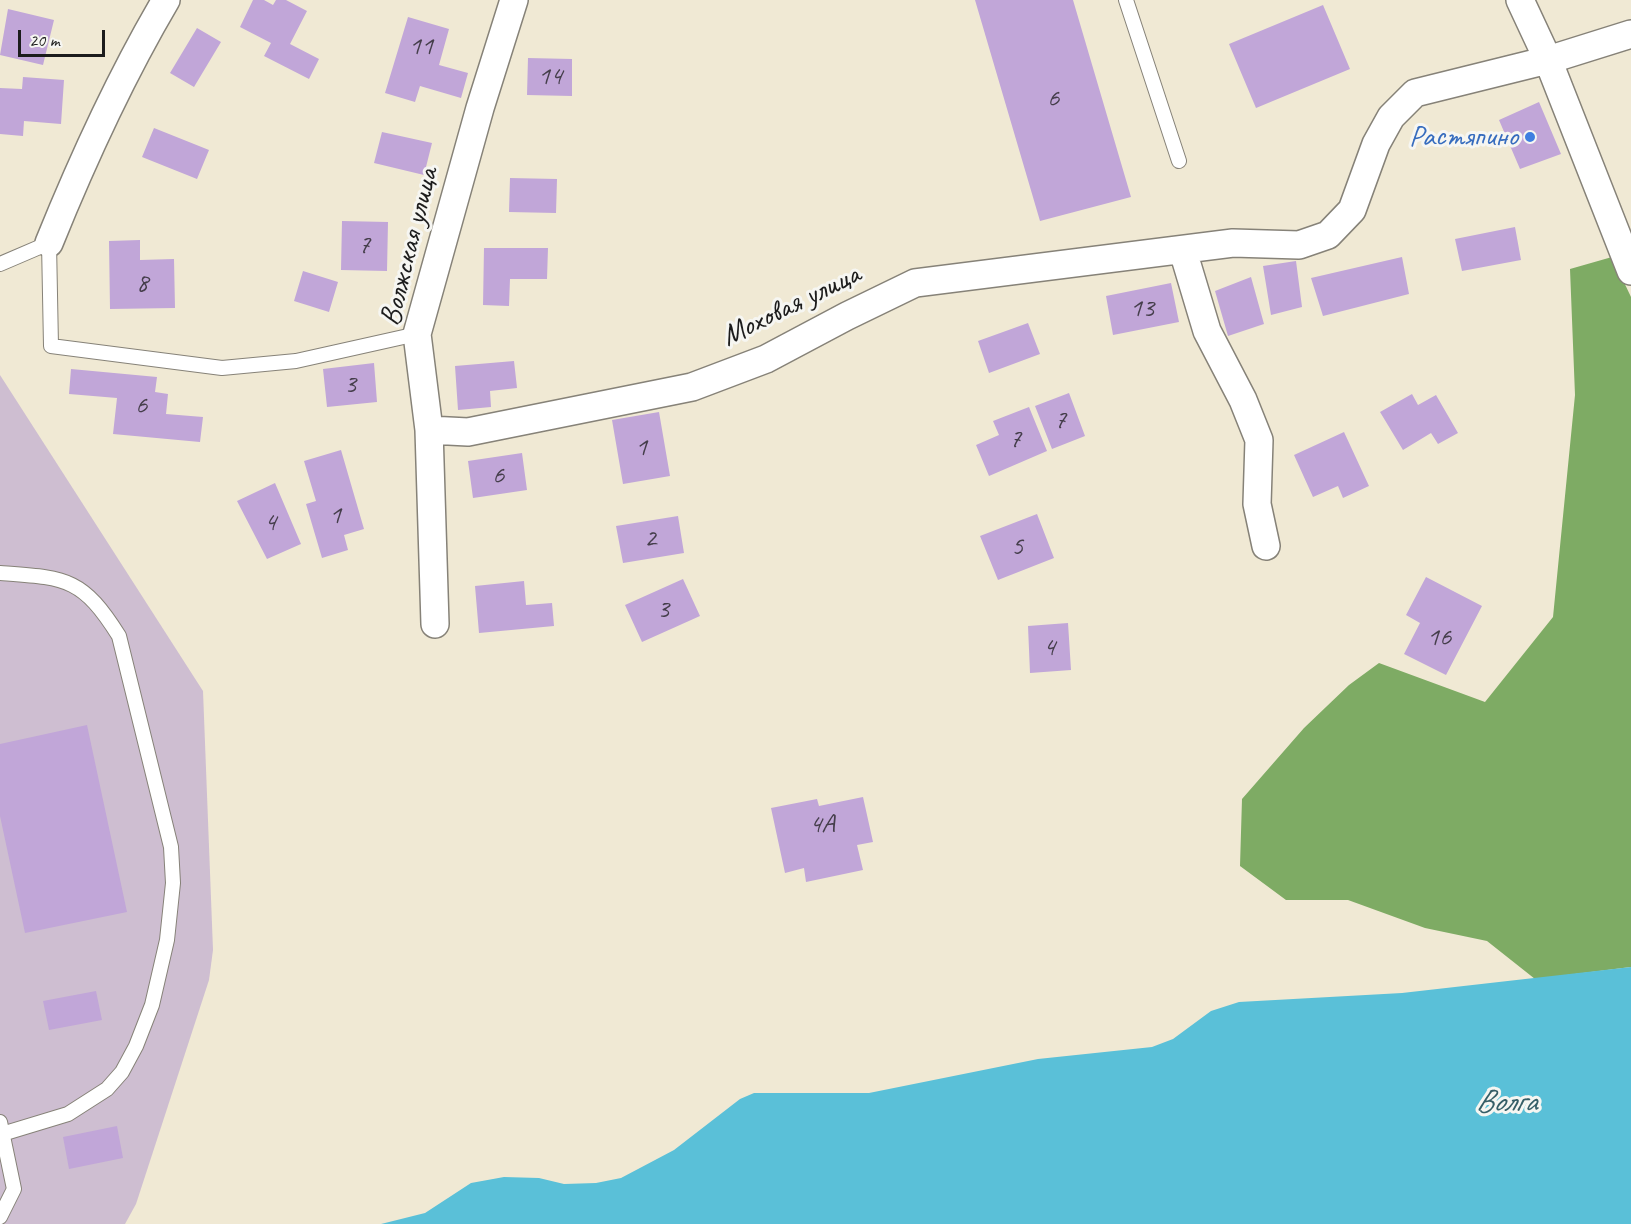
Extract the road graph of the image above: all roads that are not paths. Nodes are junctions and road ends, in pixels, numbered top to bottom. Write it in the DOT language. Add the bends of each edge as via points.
graph roads {
  1 [pos="166,0"];
  2 [pos="514,0"];
  3 [pos="1126,0"];
  4 [pos="1520,0"];
  5 [pos="1631,34"];
  6 [pos="1548,60"];
  7 [pos="1179,161"];
  8 [pos="49,243"];
  9 [pos="1183,251"];
  10 [pos="0,264"];
  11 [pos="1631,271"];
  12 [pos="417,334"];
  13 [pos="429,430"];
  14 [pos="1266,546"];
  15 [pos="0,573"];
  16 [pos="435,624"];
  17 [pos="1,1128"];
  18 [pos="0,1217"];
  1 -- 8 [label="street" via="87,147"];
  2 -- 12 [label="street, Волжская улица"];
  3 -- 7 [label="lane"];
  4 -- 6 [label="street"];
  5 -- 6 [label="street, Моховая улица"];
  6 -- 9 [label="street, Моховая улица" via="1415,93 1391,117 1376,144 1352,210 1328,235 1299,245 1233,243"];
  6 -- 11 [label="street"];
  8 -- 10 [label="lane"];
  8 -- 12 [label="lane" via="51,346 222,368 296,361"];
  9 -- 13 [label="street, Моховая улица" via="915,283 766,359 692,387 468,432"];
  9 -- 14 [label="street" via="1207,331 1259,440 1257,504"];
  12 -- 13 [label="street, Волжская улица"];
  13 -- 16 [label="street, Волжская улица"];
  15 -- 17 [label="lane" via="55,577 74,586 100,606 119,636 171,847 173,883 167,940 152,1005 122,1072 107,1089 68,1114"];
  17 -- 18 [label="lane" via="14,1189"];
}
